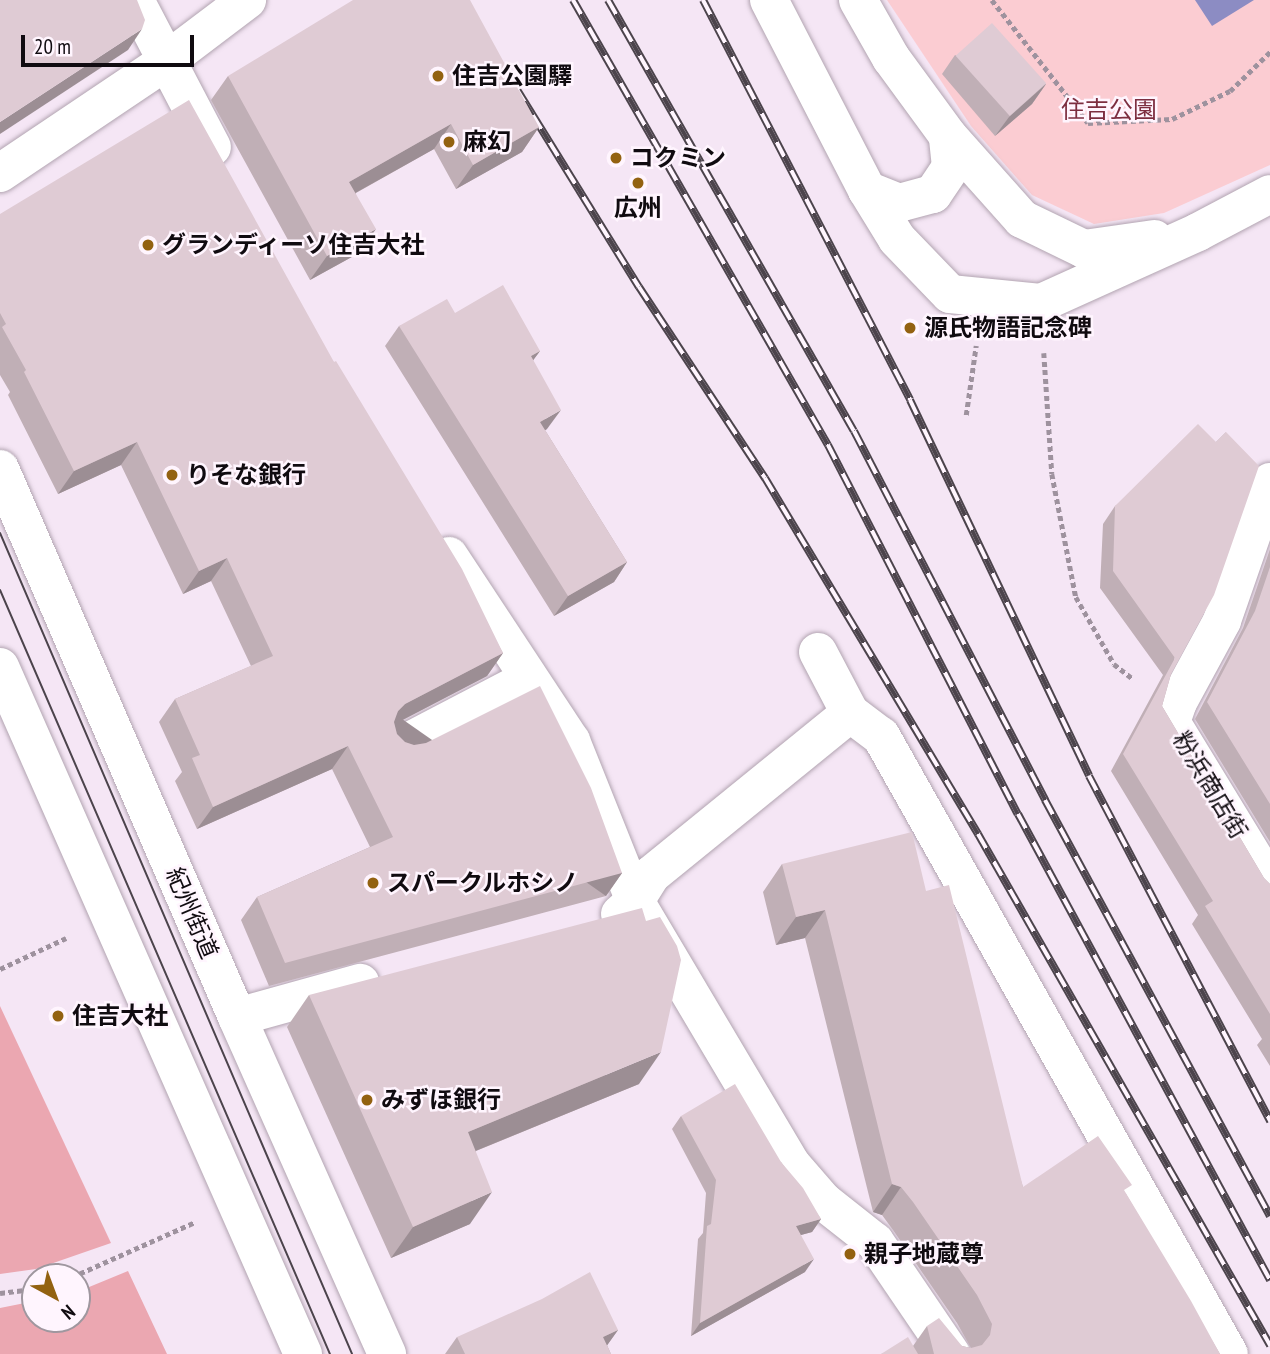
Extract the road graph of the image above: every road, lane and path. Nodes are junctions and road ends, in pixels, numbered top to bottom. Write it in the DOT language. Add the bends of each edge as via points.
graph roads {
  1 [pos="135,0"];
  2 [pos="247,0"];
  3 [pos="769,0"];
  4 [pos="858,0"];
  5 [pos="992,0"];
  6 [pos="1270,52"];
  7 [pos="165,62"];
  8 [pos="948,136"];
  9 [pos="0,173"];
  10 [pos="226,174"];
  11 [pos="867,190"];
  12 [pos="1270,194"];
  13 [pos="1198,232"];
  14 [pos="1041,303"];
  15 [pos="976,341"];
  16 [pos="966,415"];
  17 [pos="0,469"];
  18 [pos="1270,482"];
  19 [pos="433,530"];
  20 [pos="818,652"];
  21 [pos="0,667"];
  22 [pos="528,679"];
  23 [pos="1174,712"];
  24 [pos="850,713"];
  25 [pos="400,746"];
  26 [pos="1270,884"];
  27 [pos="635,901"];
  28 [pos="587,925"];
  29 [pos="75,933"];
  30 [pos="0,969"];
  31 [pos="398,973"];
  32 [pos="237,1017"];
  33 [pos="201,1218"];
  34 [pos="91,1268"];
  35 [pos="21,1291"];
  36 [pos="0,1293"];
  37 [pos="303,1354"];
  38 [pos="387,1354"];
  39 [pos="951,1354"];
  40 [pos="1230,1354"];
  1 -- 7 [label="street"];
  2 -- 7 [label="street"];
  3 -- 11 [label="street"];
  4 -- 8 [label="street" via="891,58"];
  5 -- 6 [label="path" via="1088,124 1172,119 1230,91"];
  7 -- 9 [label="street"];
  7 -- 10 [label="street"];
  8 -- 11 [label="street" via="951,167 933,194 900,203"];
  8 -- 13 [label="street" via="1022,219 1084,249"];
  11 -- 14 [label="street" via="897,239 950,294"];
  12 -- 13 [label="street"];
  13 -- 14 [label="street"];
  14 -- 23 [label="path" via="1052,474 1076,597 1114,664"];
  15 -- 16 [label="path"];
  17 -- 32 [label="street, 紀州街道"];
  18 -- 23 [label="street" via="1222,621"];
  19 -- 22 [label="street"];
  20 -- 24 [label="street"];
  21 -- 37 [label="street"];
  22 -- 25 [label="street"];
  22 -- 27 [label="street" via="571,741"];
  23 -- 26 [label="street, 粉浜商店街"];
  24 -- 27 [label="street" via="651,875"];
  24 -- 40 [label="street" via="881,736"];
  27 -- 28 [label="street" via="614,918"];
  27 -- 39 [label="street" via="791,1164 823,1201 874,1242"];
  29 -- 30 [label="path"];
  31 -- 32 [label="street"];
  32 -- 38 [label="street, 紀州街道"];
  33 -- 34 [label="path"];
  35 -- 36 [label="path"];
}
